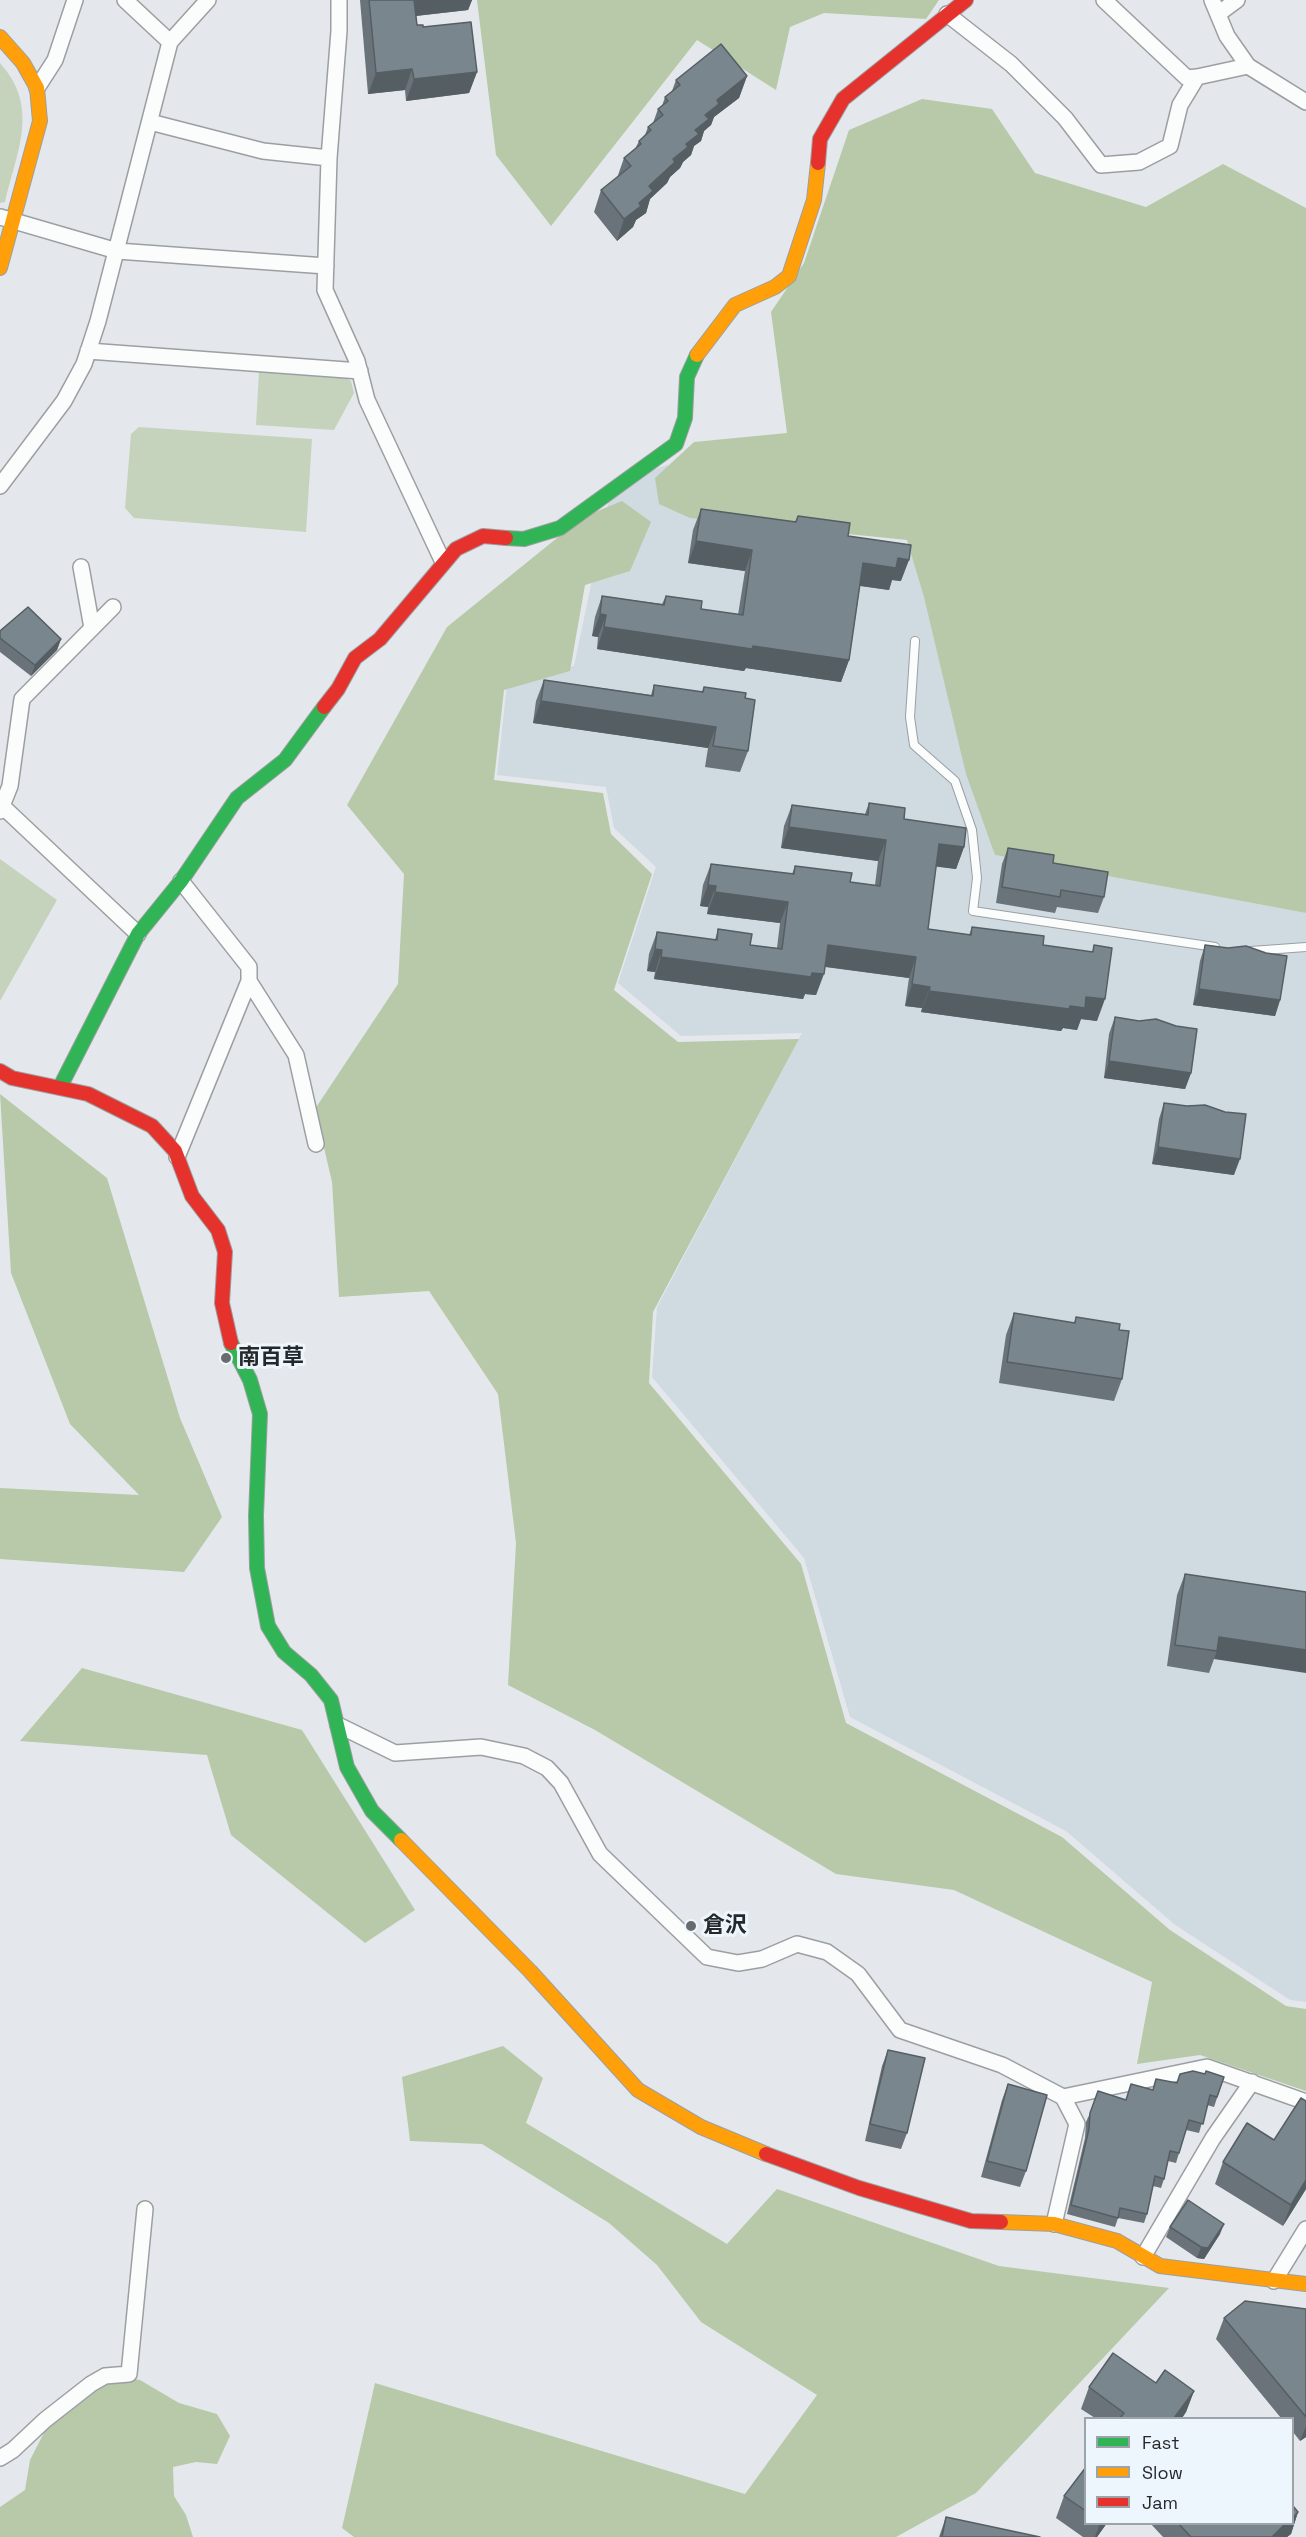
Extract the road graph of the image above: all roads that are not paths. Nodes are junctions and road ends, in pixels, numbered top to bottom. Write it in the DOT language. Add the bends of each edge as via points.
graph roads {
  1 [pos="75,0"];
  2 [pos="125,0"];
  3 [pos="208,0"];
  4 [pos="339,0"];
  5 [pos="966,0"];
  6 [pos="1104,0"];
  7 [pos="1237,0"];
  8 [pos="1215,7"];
  9 [pos="947,14"];
  10 [pos="0,37"];
  11 [pos="170,42"];
  12 [pos="1248,66"];
  13 [pos="1197,76"];
  14 [pos="37,88"];
  15 [pos="1306,102"];
  16 [pos="150,122"];
  17 [pos="329,158"];
  18 [pos="7,219"];
  19 [pos="117,251"];
  20 [pos="326,266"];
  21 [pos="0,268"];
  22 [pos="88,351"];
  23 [pos="360,371"];
  24 [pos="0,486"];
  25 [pos="442,562"];
  26 [pos="81,567"];
  27 [pos="112,607"];
  28 [pos="92,628"];
  29 [pos="915,641"];
  30 [pos="1,807"];
  31 [pos="181,881"];
  32 [pos="138,934"];
  33 [pos="1306,947"];
  34 [pos="1221,948"];
  35 [pos="1245,952"];
  36 [pos="249,981"];
  37 [pos="0,1071"];
  38 [pos="60,1087"];
  39 [pos="316,1144"];
  40 [pos="177,1157"];
  41 [pos="338,1725"];
  42 [pos="1252,2082"];
  43 [pos="1063,2097"];
  44 [pos="1306,2102"];
  45 [pos="145,2209"];
  46 [pos="1054,2224"];
  47 [pos="1306,2229"];
  48 [pos="1143,2257"];
  49 [pos="1274,2281"];
  50 [pos="1306,2284"];
  51 [pos="0,2458"];
  1 -- 14 [label="street" via="55,60"];
  2 -- 11 [label="street"];
  3 -- 11 [label="street"];
  4 -- 17 [label="street"];
  5 -- 9 [label="street"];
  6 -- 13 [label="street" via="1188,78"];
  7 -- 8 [label="street"];
  8 -- 12 [label="street" via="1227,36"];
  9 -- 13 [label="street" via="1011,64 1065,118 1101,165 1140,162 1170,146 1180,105"];
  9 -- 25 [label="street" via="843,99 830,118 820,138 814,200 789,276 775,287 735,305 698,352 687,377 685,418 676,444 560,528 524,539 483,536 456,549"];
  10 -- 14 [label="street" via="23,63"];
  11 -- 16 [label="street"];
  12 -- 13 [label="street"];
  12 -- 15 [label="street"];
  14 -- 18 [label="street" via="39,121"];
  16 -- 17 [label="street" via="263,152"];
  16 -- 19 [label="street"];
  17 -- 20 [label="street"];
  18 -- 19 [label="street"];
  18 -- 21 [label="street"];
  19 -- 20 [label="street"];
  19 -- 22 [label="street"];
  20 -- 23 [label="street" via="325,290"];
  22 -- 23 [label="street"];
  22 -- 24 [label="street" via="64,401"];
  23 -- 25 [label="street" via="367,400"];
  25 -- 31 [label="street" via="380,639 355,658 338,689 285,760 237,798"];
  26 -- 28 [label="street"];
  27 -- 28 [label="street"];
  28 -- 30 [label="street" via="22,699 10,786"];
  29 -- 34 [label="lane" via="910,717 914,745 955,782 972,830 977,878 973,910"];
  30 -- 32 [label="street"];
  31 -- 32 [label="street"];
  31 -- 36 [label="street" via="249,967"];
  32 -- 38 [label="street"];
  33 -- 35 [label="lane"];
  36 -- 39 [label="street" via="296,1055"];
  36 -- 40 [label="street"];
  37 -- 38 [label="street" via="12,1078"];
  38 -- 40 [label="street" via="88,1094 152,1126"];
  40 -- 41 [label="street" via="192,1196 218,1230 225,1252 222,1303 230,1338 250,1380 260,1414 257,1568 268,1626 284,1652 311,1675 331,1700"];
  41 -- 43 [label="street" via="395,1753 481,1747 532,1760 547,1768 561,1783 600,1854 707,1957 738,1963 762,1959 797,1944 827,1952 858,1974 900,2030 1002,2065"];
  41 -- 46 [label="street" via="347,1767 372,1811 531,1971 638,2090 700,2127 859,2188 971,2221"];
  42 -- 43 [label="street" via="1207,2067"];
  42 -- 44 [label="street"];
  42 -- 48 [label="street" via="1213,2138"];
  43 -- 46 [label="street" via="1077,2124"];
  45 -- 51 [label="street" via="129,2374 105,2376 91,2384"];
  46 -- 48 [label="street" via="1117,2241"];
  47 -- 49 [label="street"];
  48 -- 49 [label="street" via="1160,2266"];
  49 -- 50 [label="street"];
}
